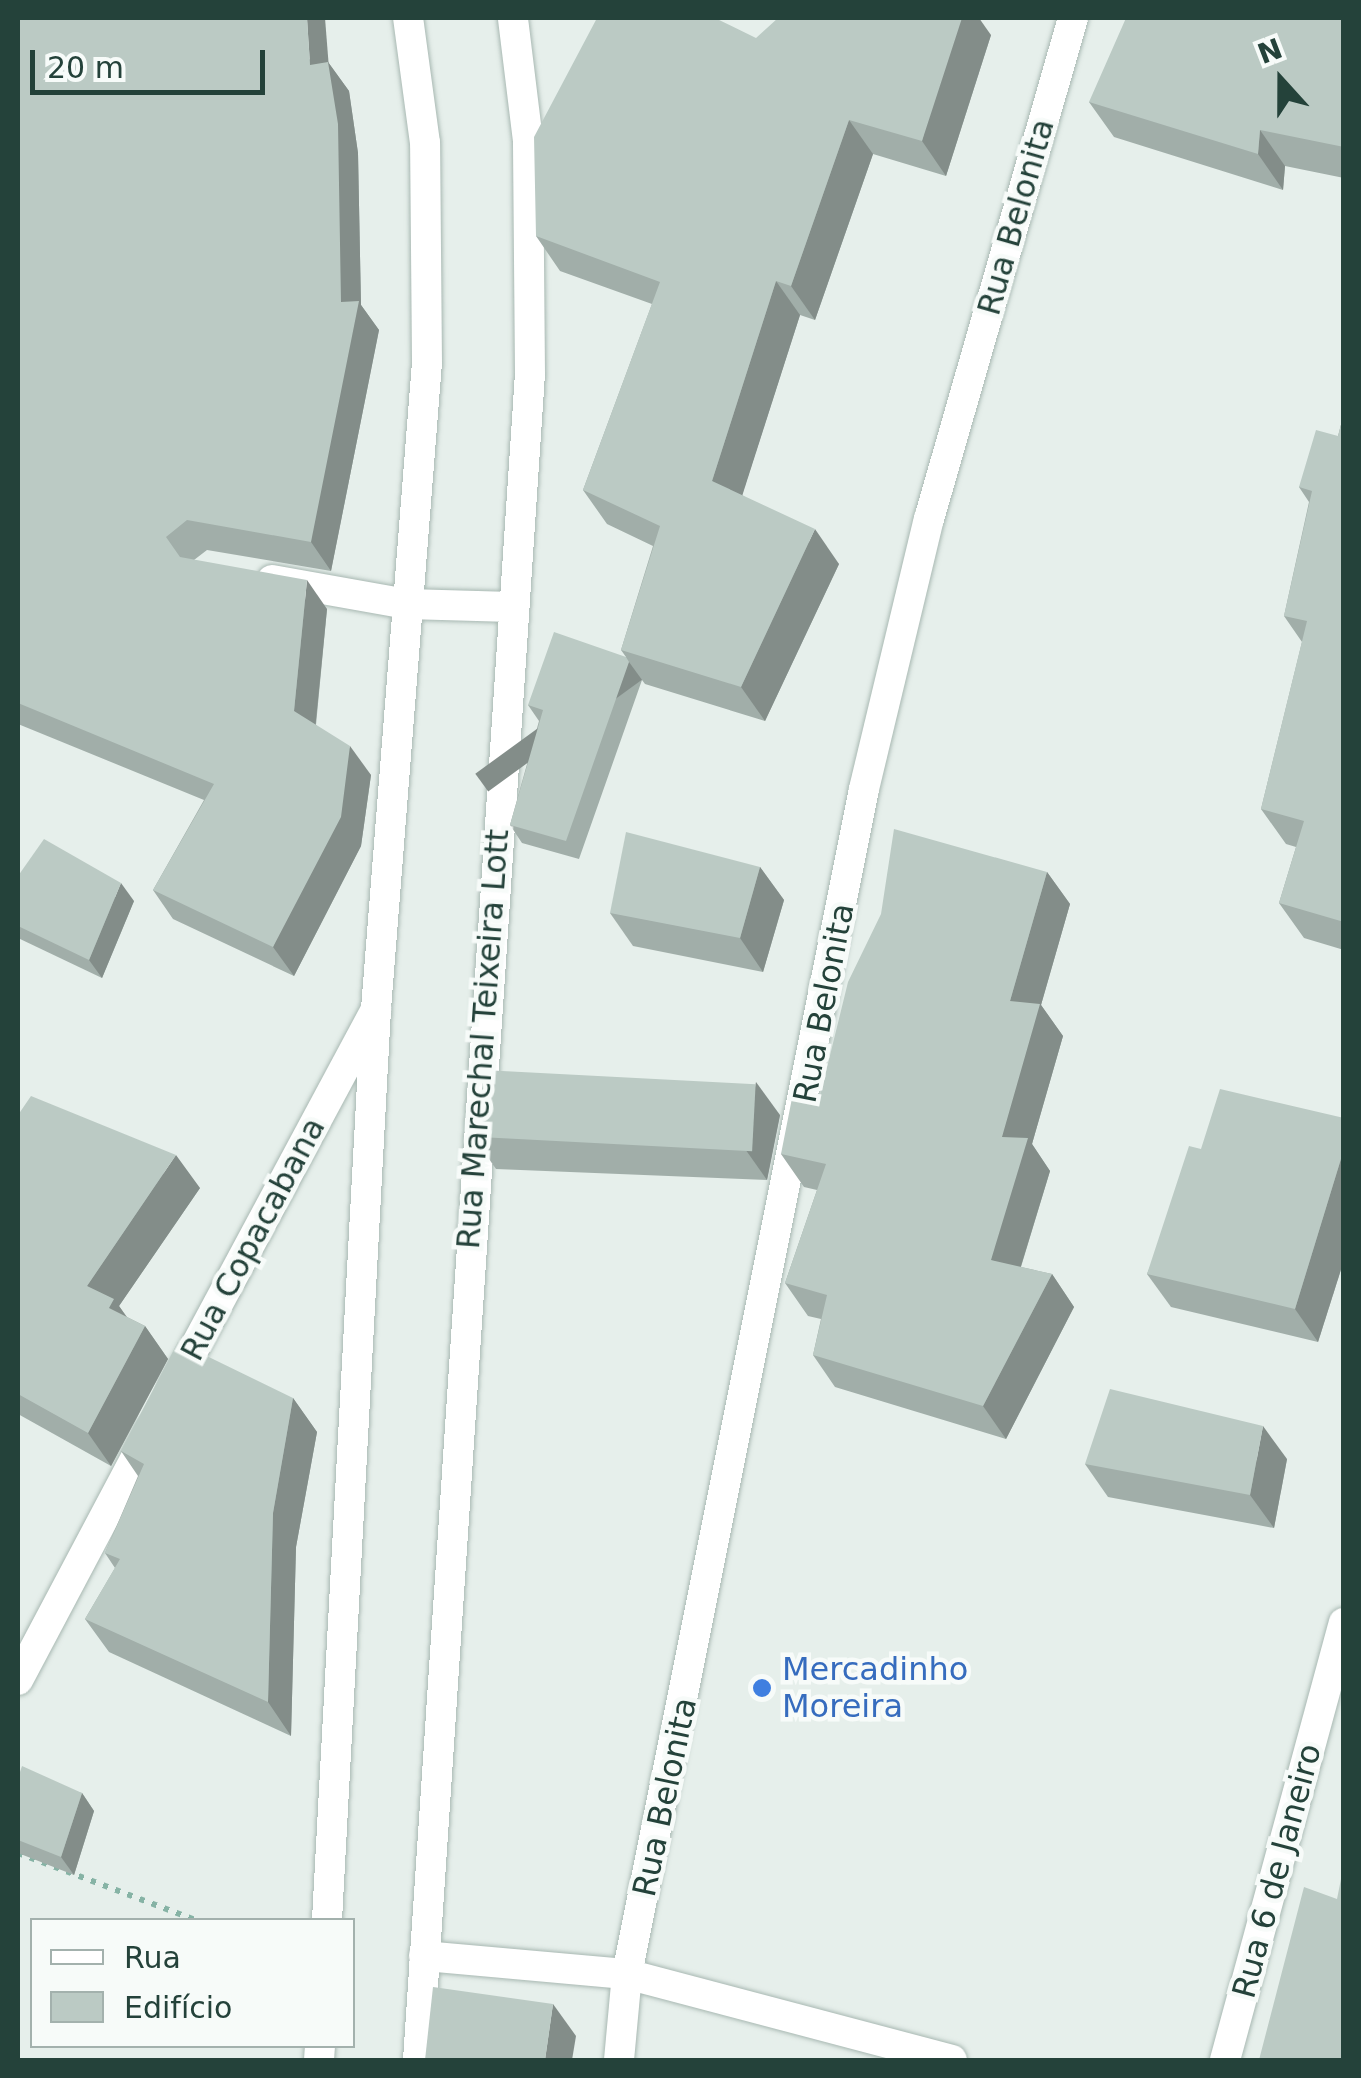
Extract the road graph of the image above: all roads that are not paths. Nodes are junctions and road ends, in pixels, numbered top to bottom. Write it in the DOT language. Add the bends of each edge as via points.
graph roads {
  1 [pos="408,18"];
  2 [pos="512,18"];
  3 [pos="1074,18"];
  4 [pos="242,575"];
  5 [pos="408,604"];
  6 [pos="512,607"];
  7 [pos="376,1009"];
  8 [pos="1344,1622"];
  9 [pos="18,1680"];
  10 [pos="327,1918"];
  11 [pos="424,1956"];
  12 [pos="627,1974"];
  13 [pos="418,2060"];
  14 [pos="618,2060"];
  15 [pos="952,2060"];
  16 [pos="1225,2060"];
  1 -- 5 [label="street" via="425,143 427,364"];
  2 -- 6 [label="street, Rua Marechal Teixeira Lott" via="528,141 530,374"];
  3 -- 12 [label="street, Rua Belonita" via="929,519 864,790"];
  4 -- 5 [label="street"];
  5 -- 6 [label="street"];
  5 -- 7 [label="street"];
  6 -- 11 [label="street, Rua Marechal Teixeira Lott"];
  7 -- 9 [label="street, Rua Copacabana"];
  7 -- 10 [label="street"];
  8 -- 16 [label="street, Rua 6 de Janeiro"];
  11 -- 12 [label="street"];
  11 -- 13 [label="street, Rua Marechal Teixeira Lott"];
  12 -- 14 [label="street, Rua Belonita"];
  12 -- 15 [label="street"];
}
